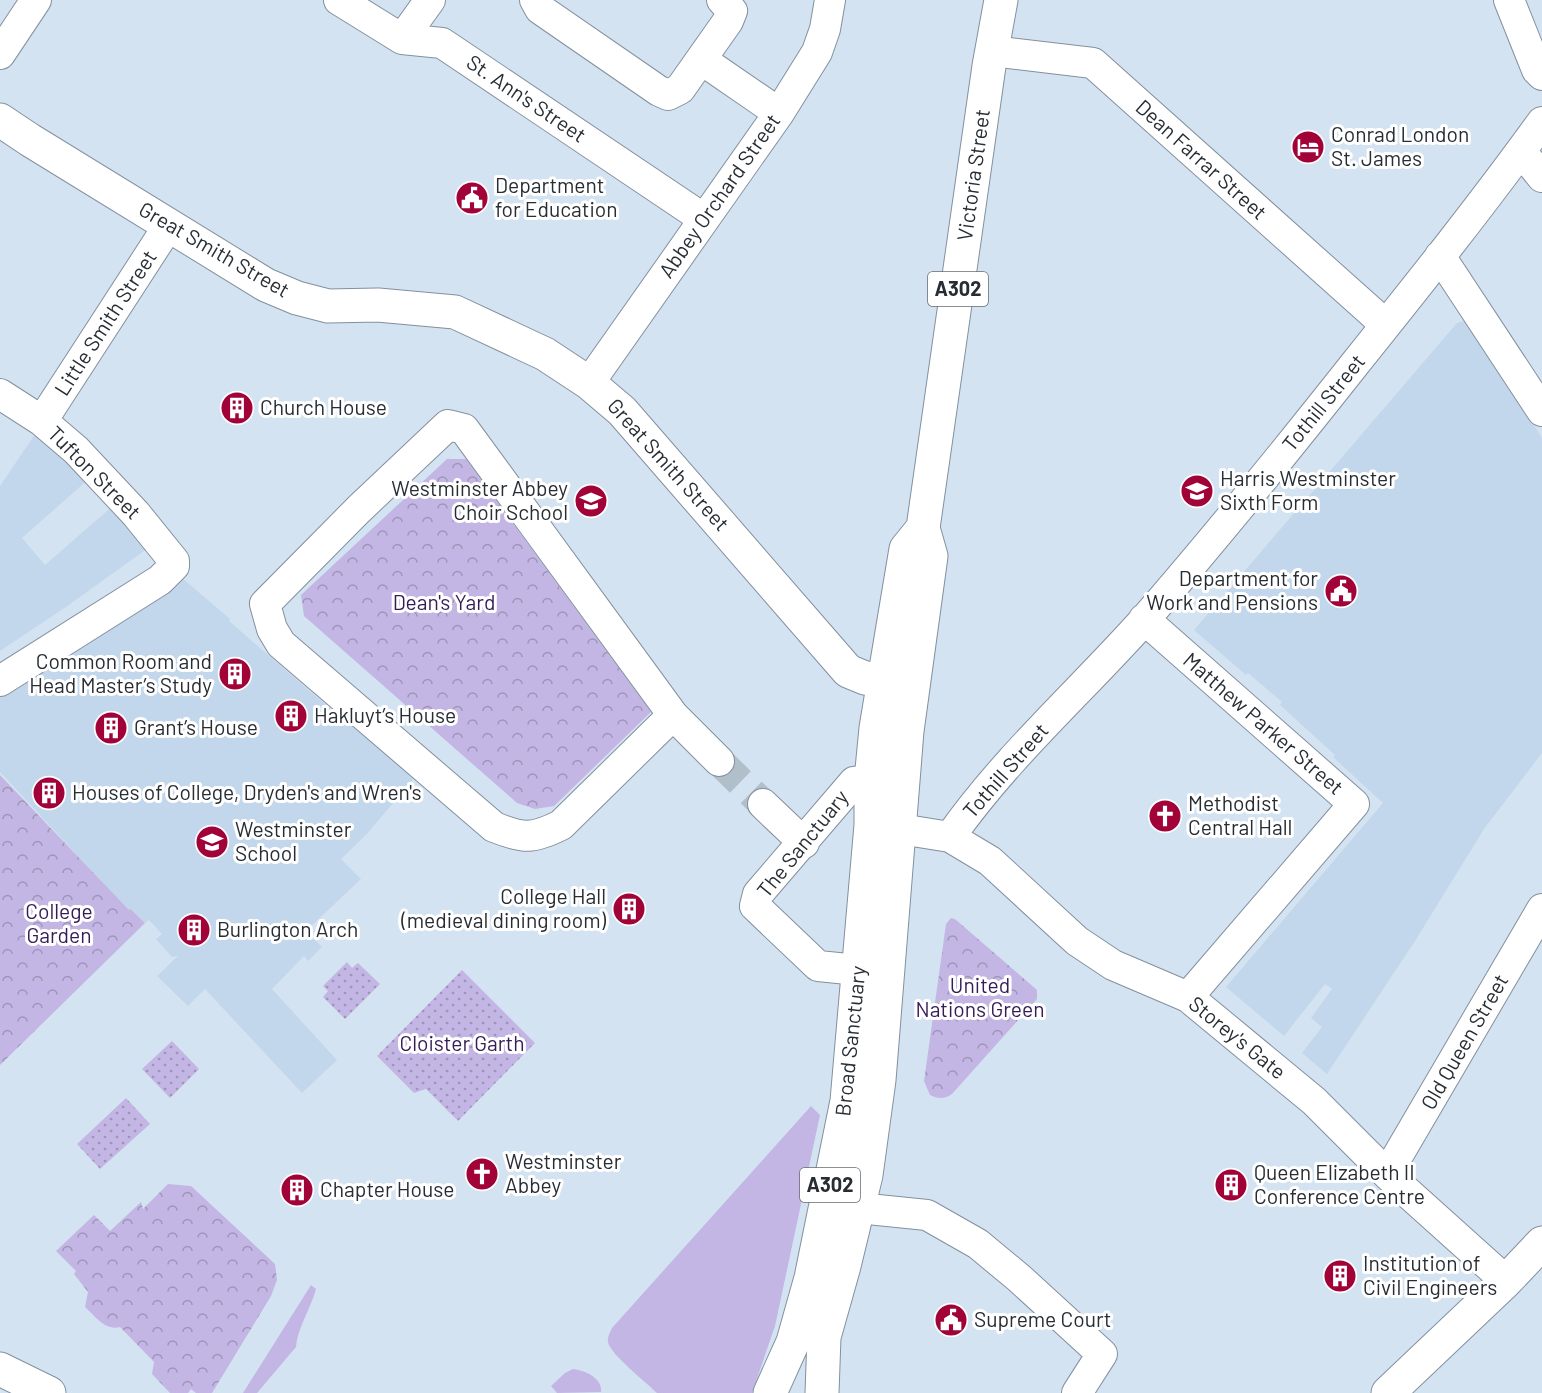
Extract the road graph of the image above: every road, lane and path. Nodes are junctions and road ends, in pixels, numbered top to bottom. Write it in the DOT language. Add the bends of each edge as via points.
graph roads {
  1 [pos="36,0"];
  2 [pos="339,0"];
  3 [pos="430,0"];
  4 [pos="535,0"];
  5 [pos="722,0"];
  6 [pos="830,0"];
  7 [pos="1001,0"];
  8 [pos="1509,0"];
  9 [pos="402,39"];
  10 [pos="992,51"];
  11 [pos="0,54"];
  12 [pos="702,60"];
  13 [pos="1542,75"];
  14 [pos="779,113"];
  15 [pos="0,120"];
  16 [pos="1542,122"];
  17 [pos="1521,151"];
  18 [pos="1542,177"];
  19 [pos="704,219"];
  20 [pos="170,225"];
  21 [pos="1440,256"];
  22 [pos="1386,325"];
  23 [pos="589,383"];
  24 [pos="0,394"];
  25 [pos="1542,411"];
  26 [pos="42,421"];
  27 [pos="1144,619"];
  28 [pos="0,681"];
  29 [pos="899,682"];
  30 [pos="673,715"];
  31 [pos="719,761"];
  32 [pos="871,780"];
  33 [pos="763,804"];
  34 [pos="885,827"];
  35 [pos="950,837"];
  36 [pos="804,843"];
  37 [pos="1542,909"];
  38 [pos="858,970"];
  39 [pos="1188,997"];
  40 [pos="1387,1174"];
  41 [pos="858,1208"];
  42 [pos="1542,1243"];
  43 [pos="1506,1281"];
  44 [pos="0,1369"];
  45 [pos="50,1393"];
  46 [pos="770,1393"];
  47 [pos="822,1393"];
  48 [pos="1077,1393"];
  49 [pos="1388,1393"];
  1 -- 11 [label="street"];
  2 -- 9 [label="street, St. Ann's Street"];
  3 -- 9 [label="street"];
  4 -- 12 [label="street" via="540,9 668,95 680,89"];
  5 -- 12 [label="street" via="732,11"];
  6 -- 14 [label="street, Abbey Orchard Street" via="818,52"];
  7 -- 10 [label="main road, Victoria Street / A302"];
  8 -- 13 [label="street"];
  9 -- 19 [label="street, St. Ann's Street" via="441,43"];
  10 -- 22 [label="street, Dean Farrar Street" via="1093,63"];
  10 -- 29 [label="main road, Victoria Street / A302" via="923,528 931,556"];
  12 -- 14 [label="street"];
  14 -- 19 [label="street, Abbey Orchard Street"];
  15 -- 20 [label="main road, Great Smith Street"];
  16 -- 17 [label="street, Tothill Street"];
  17 -- 18 [label="street"];
  17 -- 21 [label="street, Tothill Street"];
  19 -- 23 [label="street, Abbey Orchard Street"];
  20 -- 23 [label="main road, Great Smith Street" via="266,285 297,298 328,306 378,305 455,312 545,354"];
  20 -- 26 [label="street, Little Smith Street"];
  21 -- 22 [label="street, Tothill Street"];
  21 -- 25 [label="street"];
  22 -- 27 [label="street, Tothill Street"];
  23 -- 29 [label="main road, Great Smith Street" via="622,411 848,671 865,678"];
  24 -- 26 [label="street, Tufton Street"];
  26 -- 28 [label="street, Tufton Street" via="114,489 168,552 174,566 160,580"];
  27 -- 35 [label="street, Tothill Street" via="1010,764"];
  27 -- 39 [label="street, Matthew Parker Street" via="1354,804"];
  29 -- 32 [label="main road, Broad Sanctuary / A302" via="876,728"];
  29 -- 34 [label="main road, Broad Sanctuary / A302" via="907,731"];
  30 -- 30 [label="street" via="561,825 541,835 516,836 494,827 281,644 265,604 447,425 464,429"];
  30 -- 31 [label="street"];
  32 -- 34 [label="main road, Broad Sanctuary / A302"];
  32 -- 36 [label="street, The Sanctuary" via="854,782"];
  33 -- 36 [label="street"];
  34 -- 35 [label="street, Storey's Gate"];
  34 -- 38 [label="main road, Broad Sanctuary / A302"];
  34 -- 41 [label="main road, Broad Sanctuary / A302" via="879,1080"];
  35 -- 39 [label="street, Storey's Gate" via="990,861 1077,940 1113,965"];
  36 -- 38 [label="street, The Sanctuary" via="758,894 755,906 818,966"];
  37 -- 40 [label="street, Old Queen Street"];
  38 -- 46 [label="main road, Broad Sanctuary / A302" via="847,1101 811,1278 793,1342"];
  39 -- 40 [label="street, Storey's Gate" via="1314,1101"];
  40 -- 43 [label="street, Storey's Gate"];
  41 -- 47 [label="main road, Broad Sanctuary / A302" via="824,1337"];
  41 -- 48 [label="street" via="927,1215 978,1244 1019,1278 1102,1353"];
  42 -- 43 [label="main road"];
  43 -- 49 [label="main road"];
  44 -- 45 [label="main road"];
}
